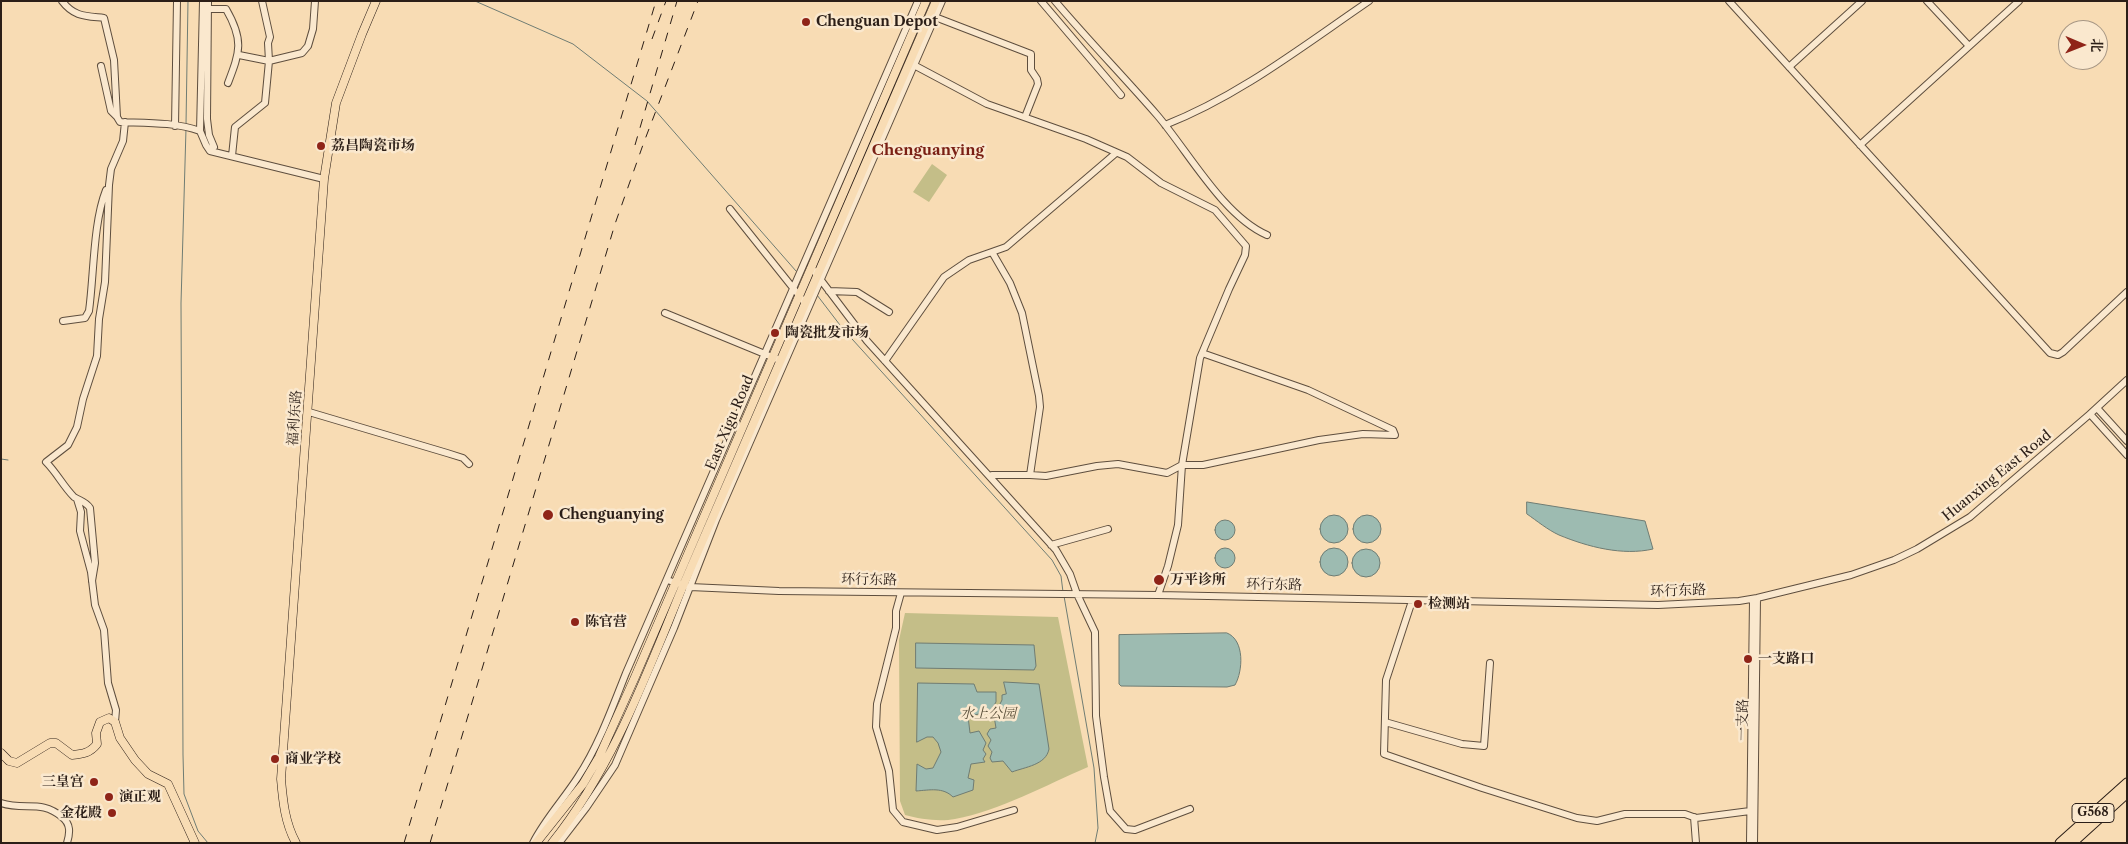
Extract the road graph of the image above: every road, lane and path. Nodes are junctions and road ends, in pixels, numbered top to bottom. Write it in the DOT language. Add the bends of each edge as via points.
graph roads {
  1 [pos="62,1"];
  2 [pos="177,1"];
  3 [pos="202,1"];
  4 [pos="208,1"];
  5 [pos="262,1"];
  6 [pos="315,1"];
  7 [pos="376,1"];
  8 [pos="918,1"];
  9 [pos="926,1"];
  10 [pos="936,1"];
  11 [pos="942,1"];
  12 [pos="1041,1"];
  13 [pos="1055,1"];
  14 [pos="1369,1"];
  15 [pos="1729,1"];
  16 [pos="1862,1"];
  17 [pos="1927,1"];
  18 [pos="2019,1"];
  19 [pos="208,9"];
  20 [pos="935,17"];
  21 [pos="1969,46"];
  22 [pos="239,55"];
  23 [pos="269,61"];
  24 [pos="912,64"];
  25 [pos="101,66"];
  26 [pos="1789,67"];
  27 [pos="228,83"];
  28 [pos="1121,95"];
  29 [pos="1025,117"];
  30 [pos="117,118"];
  31 [pos="125,122"];
  32 [pos="1165,125"];
  33 [pos="177,126"];
  34 [pos="200,131"];
  35 [pos="1860,145"];
  36 [pos="214,147"];
  37 [pos="1116,153"];
  38 [pos="232,156"];
  39 [pos="324,179"];
  40 [pos="109,184"];
  41 [pos="730,209"];
  42 [pos="1267,235"];
  43 [pos="992,252"];
  44 [pos="807,269"];
  45 [pos="818,279"];
  46 [pos="798,290"];
  47 [pos="829,291"];
  48 [pos="2127,292"];
  49 [pos="808,301"];
  50 [pos="889,312"];
  51 [pos="665,314"];
  52 [pos="63,321"];
  53 [pos="1202,353"];
  54 [pos="768,356"];
  55 [pos="780,361"];
  56 [pos="886,361"];
  57 [pos="2127,380"];
  58 [pos="2097,408"];
  59 [pos="309,412"];
  60 [pos="2090,414"];
  61 [pos="741,429"];
  62 [pos="749,432"];
  63 [pos="2127,441"];
  64 [pos="2127,455"];
  65 [pos="469,464"];
  66 [pos="1182,465"];
  67 [pos="992,475"];
  68 [pos="1030,475"];
  69 [pos="76,499"];
  70 [pos="1108,529"];
  71 [pos="1051,545"];
  72 [pos="92,581"];
  73 [pos="671,581"];
  74 [pos="686,586"];
  75 [pos="901,593"];
  76 [pos="1075,594"];
  77 [pos="1158,595"];
  78 [pos="1755,598"];
  79 [pos="1412,601"];
  80 [pos="1490,663"];
  81 [pos="115,722"];
  82 [pos="1385,722"];
  83 [pos="1,752"];
  84 [pos="2127,783"];
  85 [pos="2127,793"];
  86 [pos="1,803"];
  87 [pos="1190,808"];
  88 [pos="1014,810"];
  89 [pos="1750,811"];
  90 [pos="1694,817"];
  91 [pos="67,843"];
  92 [pos="195,843"];
  93 [pos="296,843"];
  94 [pos="534,843"];
  95 [pos="552,843"];
  96 [pos="559,843"];
  97 [pos="1696,843"];
  98 [pos="1750,843"];
  99 [pos="1754,843"];
  100 [pos="2060,843"];
  101 [pos="2072,843"];
  1 -- 30 [label="street" via="69,11 104,18 114,60"];
  2 -- 33 [label="street"];
  3 -- 34 [label="street"];
  4 -- 19 [label="street"];
  5 -- 23 [label="street" via="270,34"];
  6 -- 23 [label="street" via="308,46 302,53"];
  7 -- 39 [label="main road, 福利东路" via="336,103"];
  8 -- 44 [label="street"];
  9 -- 44 [label="main road, East Xigu Road"];
  10 -- 24 [label="main road, East Xigu Road"];
  11 -- 20 [label="street"];
  12 -- 28 [label="street"];
  13 -- 32 [label="street"];
  14 -- 32 [label="street" via="1228,95"];
  15 -- 26 [label="street"];
  16 -- 26 [label="street"];
  17 -- 21 [label="street"];
  18 -- 21 [label="street"];
  19 -- 22 [label="street" via="226,9 239,36"];
  19 -- 36 [label="street" via="207,119"];
  20 -- 24 [label="street"];
  20 -- 29 [label="street" via="1031,54 1031,70 1038,84"];
  21 -- 35 [label="street"];
  22 -- 23 [label="street"];
  22 -- 27 [label="street"];
  23 -- 38 [label="street" via="265,103 235,127"];
  24 -- 29 [label="street" via="987,104"];
  24 -- 45 [label="main road, East Xigu Road"];
  25 -- 30 [label="street" via="111,111"];
  26 -- 35 [label="street"];
  29 -- 37 [label="street"];
  30 -- 31 [label="street"];
  31 -- 33 [label="street"];
  31 -- 40 [label="street"];
  32 -- 42 [label="street" via="1242,220"];
  33 -- 34 [label="street"];
  34 -- 38 [label="street" via="210,151"];
  35 -- 48 [label="street" via="2050,353 2058,355 2063,352"];
  37 -- 43 [label="street" via="1006,247"];
  37 -- 53 [label="street" via="1161,183 1215,210 1246,246"];
  38 -- 39 [label="street"];
  39 -- 59 [label="main road, 福利东路"];
  40 -- 52 [label="street" via="103,198 97,236 89,312 85,318"];
  40 -- 69 [label="street" via="105,282 97,356 77,427 68,444 46,462"];
  41 -- 46 [label="street"];
  43 -- 56 [label="street" via="960,264 944,277"];
  43 -- 68 [label="street" via="1022,313 1039,396"];
  44 -- 45 [label="street"];
  44 -- 46 [label="main road, East Xigu Road"];
  45 -- 47 [label="street"];
  45 -- 49 [label="main road, East Xigu Road"];
  46 -- 49 [label="street"];
  46 -- 54 [label="main road, East Xigu Road"];
  47 -- 50 [label="street" via="857,292"];
  47 -- 56 [label="street" via="867,342"];
  49 -- 55 [label="main road, East Xigu Road"];
  49 -- 74 [label="street" via="779,380"];
  51 -- 54 [label="street"];
  53 -- 66 [label="street"];
  53 -- 66 [label="street" via="1308,390 1393,430 1395,435 1363,434 1203,465"];
  54 -- 55 [label="street"];
  54 -- 61 [label="main road, East Xigu Road"];
  54 -- 73 [label="street"];
  55 -- 62 [label="main road, East Xigu Road"];
  56 -- 71 [label="street"];
  57 -- 58 [label="street, Huanxing East Road"];
  58 -- 60 [label="street, Huanxing East Road"];
  58 -- 63 [label="street"];
  59 -- 65 [label="street" via="463,458"];
  59 -- 93 [label="main road, 福利东路" via="282,779 283,804"];
  60 -- 64 [label="street"];
  60 -- 78 [label="street, Huanxing East Road" via="1996,495 1936,539 1894,560 1851,575"];
  61 -- 62 [label="main road"];
  61 -- 73 [label="main road, East Xigu Road"];
  62 -- 74 [label="main road, East Xigu Road"];
  66 -- 68 [label="street" via="1167,473 1118,464 1046,476"];
  66 -- 77 [label="street" via="1178,525"];
  67 -- 68 [label="street"];
  69 -- 72 [label="street"];
  69 -- 72 [label="street" via="90,508 95,563"];
  70 -- 71 [label="street"];
  71 -- 76 [label="street" via="1070,574"];
  72 -- 81 [label="street" via="95,605 104,630"];
  73 -- 74 [label="street, 环行东路"];
  73 -- 94 [label="main road, East Xigu Road" via="635,678 599,757 583,784"];
  74 -- 75 [label="street, 环行东路"];
  74 -- 95 [label="main road, East Xigu Road" via="607,761"];
  74 -- 96 [label="street" via="615,766"];
  75 -- 76 [label="street, 环行东路"];
  75 -- 88 [label="street" via="876,726 889,771 893,810 903,822 937,830 957,828"];
  76 -- 77 [label="street, 环行东路"];
  76 -- 87 [label="street" via="1095,632 1096,716 1110,811 1126,829 1135,830"];
  77 -- 79 [label="street, 环行东路"];
  78 -- 79 [label="street, 环行东路" via="1658,605"];
  78 -- 89 [label="street, 一支路"];
  78 -- 99 [label="street, 一支路"];
  79 -- 82 [label="street" via="1386,680"];
  80 -- 82 [label="street" via="1484,746 1462,744"];
  81 -- 83 [label="main road" via="109,718 100,722 97,744 84,754 72,755 56,743 50,743 17,763 9,761"];
  81 -- 92 [label="main road" via="120,738 135,760 148,774 168,784"];
  82 -- 90 [label="street" via="1384,754 1577,818 1597,821 1625,814 1685,814"];
  84 -- 100 [label="highway, G568"];
  85 -- 101 [label="highway, G568"];
  86 -- 91 [label="street" via="52,809 68,822"];
  89 -- 90 [label="street"];
  89 -- 98 [label="street, 一支路"];
  90 -- 97 [label="street"];
}
